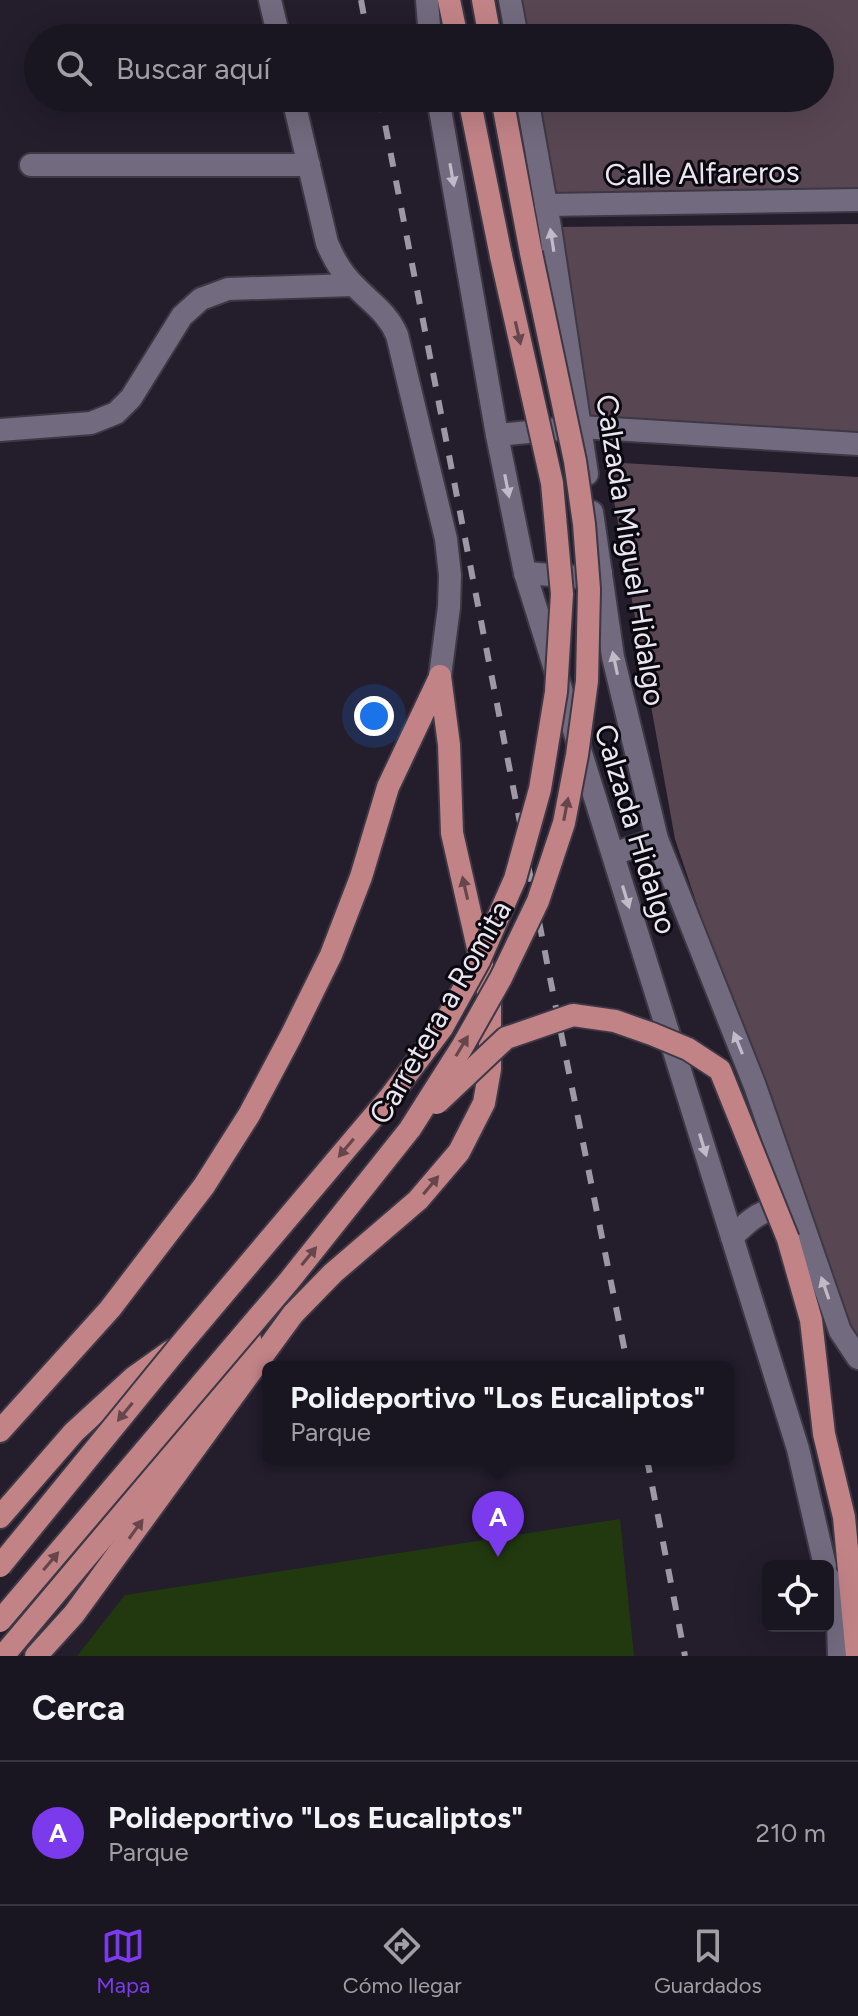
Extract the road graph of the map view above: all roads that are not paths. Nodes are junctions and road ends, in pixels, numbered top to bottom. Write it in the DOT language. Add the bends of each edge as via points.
graph roads {
  1 [pos="270,0"];
  2 [pos="427,0"];
  3 [pos="449,0"];
  4 [pos="483,0"];
  5 [pos="510,0"];
  6 [pos="276,24"];
  7 [pos="429,24"];
  8 [pos="454,24"];
  9 [pos="487,24"];
  10 [pos="514,24"];
  11 [pos="296,112"];
  12 [pos="440,112"];
  13 [pos="472,112"];
  14 [pos="505,112"];
  15 [pos="529,112"];
  16 [pos="31,165"];
  17 [pos="309,165"];
  18 [pos="858,200"];
  19 [pos="546,205"];
  20 [pos="353,285"];
  21 [pos="580,427"];
  22 [pos="0,430"];
  23 [pos="497,435"];
  24 [pos="858,444"];
  25 [pos="525,573"];
  26 [pos="601,573"];
  27 [pos="440,676"];
  28 [pos="657,839"];
  29 [pos="613,854"];
  30 [pos="410,1129"];
  31 [pos="802,1220"];
  32 [pos="732,1237"];
  33 [pos="289,1281"];
  34 [pos="182,1343"];
  35 [pos="858,1358"];
  36 [pos="0,1431"];
  37 [pos="0,1517"];
  38 [pos="824,1560"];
  39 [pos="0,1566"];
  40 [pos="834,1603"];
  41 [pos="0,1621"];
  42 [pos="856,1626"];
  43 [pos="3,1656"];
  44 [pos="36,1656"];
  45 [pos="839,1656"];
  46 [pos="857,1656"];
  1 -- 6 [label="street"];
  2 -- 7 [label="street"];
  3 -- 8 [label="main road"];
  4 -- 9 [label="main road"];
  5 -- 10 [label="street"];
  11 -- 17 [label="street"];
  12 -- 23 [label="street, Calzada Hidalgo, one-way"];
  13 -- 34 [label="main road, Carretera a Romita, one-way, bridge" via="552,483 562,594 556,692 540,789 515,879 442,1028"];
  30 -- 14 [label="main road, Carretera a Romita, one-way, bridge" via="501,978 538,901 564,823 587,681 589,589 575,461"];
  15 -- 19 [label="street, Calzada Miguel Hidalgo"];
  16 -- 17 [label="street"];
  17 -- 20 [label="street" via="327,243"];
  18 -- 19 [label="street, Calle Alfareros"];
  21 -- 19 [label="street, Calzada Miguel Hidalgo, one-way"];
  20 -- 22 [label="street" via="228,289 201,299 182,316 116,413 91,423"];
  20 -- 27 [label="street" via="392,322 446,539 449,607"];
  21 -- 23 [label="street"];
  21 -- 24 [label="street"];
  21 -- 26 [label="street, Calzada Miguel Hidalgo"];
  23 -- 25 [label="street, Calzada Hidalgo, one-way"];
  25 -- 26 [label="street"];
  25 -- 29 [label="street, Calzada Hidalgo"];
  28 -- 26 [label="street, Calzada Miguel Hidalgo, one-way" via="613,657"];
  27 -- 36 [label="main road" via="388,787 331,955 249,1115 204,1186 110,1309"];
  44 -- 27 [label="main road, one-way" via="74,1614 293,1314 418,1200 459,1152 484,1103 490,1001 452,833"];
  28 -- 29 [label="street"];
  31 -- 28 [label="street, Calzada Miguel Hidalgo, one-way"];
  29 -- 32 [label="street, Calzada Hidalgo, one-way"];
  33 -- 30 [label="main road, Carretera a Romita, one-way, bridge"];
  30 -- 42 [label="main road, bridge" via="506,1038 573,1015 615,1021 688,1049 720,1070 788,1239 811,1320"];
  31 -- 32 [label="street" via="781,1210 756,1214"];
  35 -- 31 [label="street, Calzada Miguel Hidalgo, one-way" via="840,1331"];
  32 -- 38 [label="street, Calzada Hidalgo" via="798,1449"];
  41 -- 33 [label="main road, Carretera a Romita, one-way, bridge"];
  33 -- 43 [label="main road, bridge" via="167,1461"];
  34 -- 37 [label="main road, bridge" via="133,1378 74,1432"];
  34 -- 39 [label="main road, Carretera a Romita, one-way, bridge"];
  40 -- 45 [label="street"];
  42 -- 46 [label="main road"];
}
